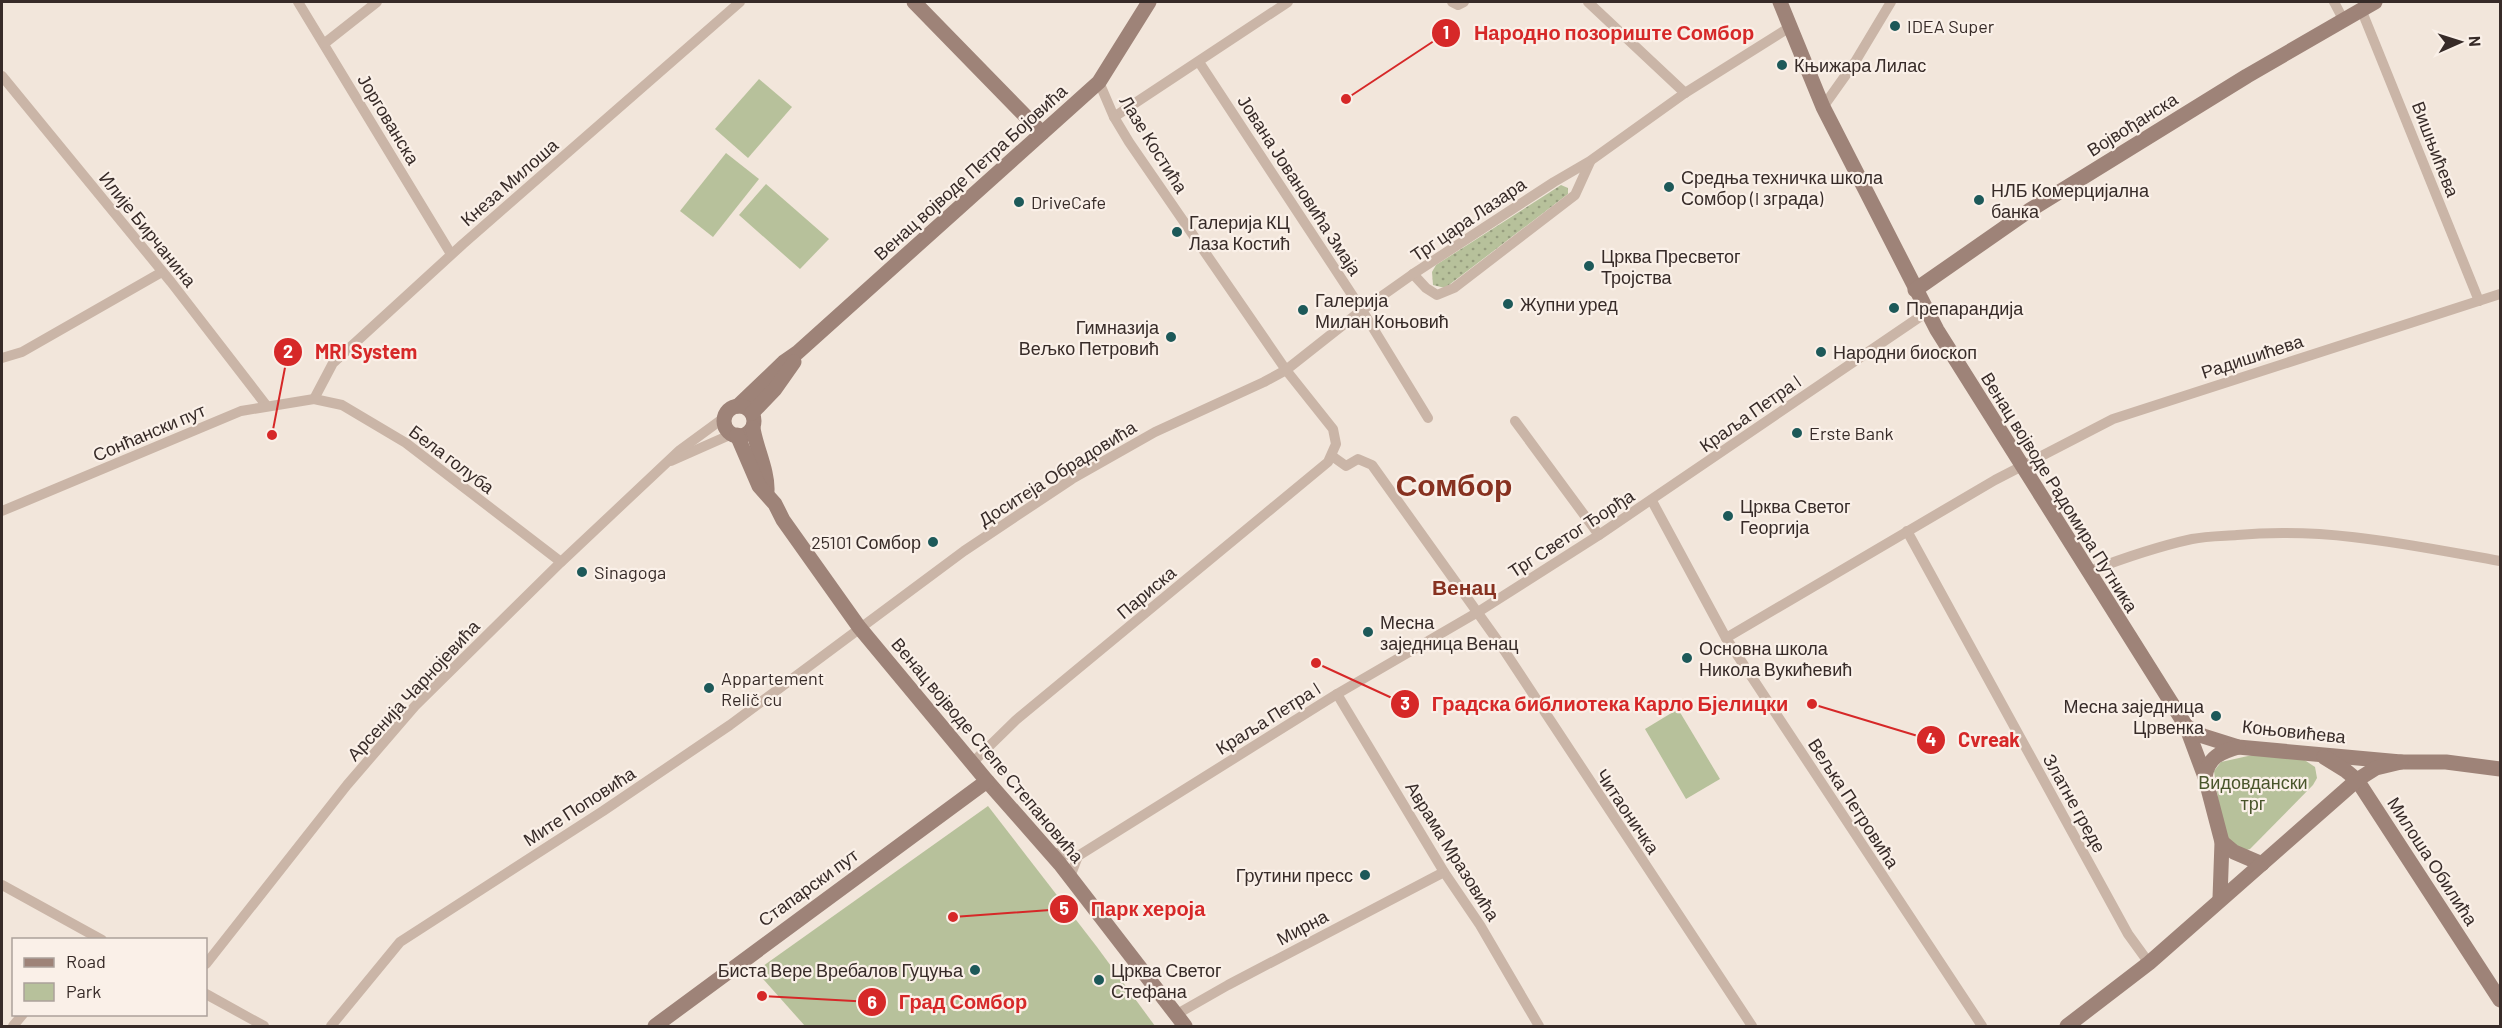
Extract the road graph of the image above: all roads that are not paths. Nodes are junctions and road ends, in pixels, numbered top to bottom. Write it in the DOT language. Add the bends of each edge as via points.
graph roads {
  1 [pos="298,2"];
  2 [pos="377,2"];
  3 [pos="740,2"];
  4 [pos="914,2"];
  5 [pos="1149,2"];
  6 [pos="1288,2"];
  7 [pos="1452,2"];
  8 [pos="1464,2"];
  9 [pos="1588,2"];
  10 [pos="1780,2"];
  11 [pos="1891,2"];
  12 [pos="2334,2"];
  13 [pos="2375,2"];
  14 [pos="2361,9"];
  15 [pos="2343,19"];
  16 [pos="1790,27"];
  17 [pos="325,43"];
  18 [pos="1199,62"];
  19 [pos="2,76"];
  20 [pos="1100,82"];
  21 [pos="1685,93"];
  22 [pos="1823,107"];
  23 [pos="1114,117"];
  24 [pos="1042,134"];
  25 [pos="1590,161"];
  26 [pos="451,254"];
  27 [pos="162,272"];
  28 [pos="1413,274"];
  29 [pos="1915,290"];
  30 [pos="2500,294"];
  31 [pos="2480,301"];
  32 [pos="1362,310"];
  33 [pos="1927,312"];
  34 [pos="797,353"];
  35 [pos="2,358"];
  36 [pos="1286,370"];
  37 [pos="314,399"];
  38 [pos="266,405"];
  39 [pos="738,406"];
  40 [pos="725,417"];
  41 [pos="1428,418"];
  42 [pos="752,420"];
  43 [pos="1515,421"];
  44 [pos="735,435"];
  45 [pos="1336,444"];
  46 [pos="1332,456"];
  47 [pos="670,461"];
  48 [pos="2021,466"];
  49 [pos="767,494"];
  50 [pos="1652,501"];
  51 [pos="2,511"];
  52 [pos="1907,531"];
  53 [pos="1599,535"];
  54 [pos="2500,561"];
  55 [pos="561,562"];
  56 [pos="2087,572"];
  57 [pos="1478,612"];
  58 [pos="859,627"];
  59 [pos="1726,638"];
  60 [pos="1337,694"];
  61 [pos="2186,726"];
  62 [pos="2238,747"];
  63 [pos="2321,755"];
  64 [pos="2401,762"];
  65 [pos="972,763"];
  66 [pos="2500,769"];
  67 [pos="2205,777"];
  68 [pos="2357,780"];
  69 [pos="987,781"];
  70 [pos="2331,801"];
  71 [pos="2222,842"];
  72 [pos="1049,852"];
  73 [pos="1078,856"];
  74 [pos="2262,864"];
  75 [pos="1444,872"];
  76 [pos="1070,877"];
  77 [pos="2,885"];
  78 [pos="2220,898"];
  79 [pos="81,935"];
  80 [pos="97,938"];
  81 [pos="207,963"];
  82 [pos="2149,963"];
  83 [pos="207,995"];
  84 [pos="2500,1000"];
  85 [pos="1181,1020"];
  86 [pos="264,1026"];
  87 [pos="331,1026"];
  88 [pos="655,1026"];
  89 [pos="1539,1026"];
  90 [pos="1752,1026"];
  91 [pos="1982,1026"];
  92 [pos="2067,1026"];
  1 -- 17 [label="street, Јоргованска"];
  2 -- 17 [label="street"];
  3 -- 26 [label="street, Кнеза Милоша"];
  4 -- 24 [label="main road"];
  5 -- 20 [label="main road, Венац војводе Петра Бојовића"];
  6 -- 18 [label="street"];
  7 -- 8 [label="street"];
  9 -- 21 [label="street"];
  10 -- 16 [label="main road, Венац војводе Радомира Путника"];
  11 -- 22 [label="street"];
  12 -- 15 [label="street"];
  13 -- 14 [label="main road, Војвођанска"];
  14 -- 15 [label="main road, Војвођанска"];
  14 -- 31 [label="street, Вишњићева"];
  15 -- 29 [label="main road, Војвођанска" via="2030,210"];
  16 -- 21 [label="street, Трг цара Лазара"];
  16 -- 22 [label="main road, Венац војводе Радомира Путника"];
  17 -- 26 [label="street, Јоргованска"];
  18 -- 23 [label="street"];
  18 -- 32 [label="street, Јована Јовановића Змаја"];
  19 -- 27 [label="street, Илије Бирчанина"];
  20 -- 23 [label="street, Лазе Костића"];
  20 -- 24 [label="main road, Венац војводе Петра Бојовића"];
  21 -- 25 [label="street, Трг цара Лазара"];
  22 -- 29 [label="main road, Венац војводе Радомира Путника"];
  23 -- 36 [label="street, Лазе Костића"];
  24 -- 34 [label="main road, Венац војводе Петра Бојовића"];
  25 -- 28 [label="street, Трг цара Лазара"];
  25 -- 28 [label="street, Трг цара Лазара" via="1575,195 1454,288 1437,295"];
  26 -- 37 [label="street, Кнеза Милоша" via="333,363"];
  27 -- 35 [label="street" via="22,352"];
  27 -- 38 [label="street, Илије Бирчанина"];
  28 -- 32 [label="street, Доситеја Обрадовића"];
  29 -- 33 [label="main road, Венац војводе Радомира Путника"];
  30 -- 31 [label="street, Радишићева"];
  31 -- 48 [label="street, Радишићева" via="2113,419"];
  32 -- 36 [label="street, Доситеја Обрадовића"];
  32 -- 41 [label="street, Јована Јовановића Змаја"];
  33 -- 48 [label="main road, Венац војводе Радомира Путника"];
  33 -- 50 [label="street, Краља Петра I"];
  34 -- 39 [label="main road"];
  34 -- 42 [label="main road" via="791,369"];
  36 -- 45 [label="street, Лазе Костића" via="1332,429"];
  36 -- 58 [label="street, Доситеја Обрадовића" via="1155,432 1072,479"];
  37 -- 38 [label="street, Сонћански пут"];
  37 -- 55 [label="street, Бела голуба" via="342,405 405,443"];
  38 -- 51 [label="street, Сонћански пут" via="231,415"];
  39 -- 40 [label="main road"];
  39 -- 42 [label="main road" via="746,407"];
  40 -- 44 [label="main road" via="726,427"];
  40 -- 47 [label="street, Арсенија Чарнојевића"];
  42 -- 44 [label="main road" via="746,434"];
  42 -- 49 [label="main road, Венац војводе Степе Степановића" via="768,483"];
  43 -- 53 [label="street"];
  44 -- 47 [label="street, Арсенија Чарнојевића"];
  44 -- 49 [label="main road, Венац војводе Степе Степановића" via="759,486"];
  45 -- 46 [label="street, Париска"];
  46 -- 57 [label="street" via="1346,466 1358,459 1372,465"];
  46 -- 65 [label="street, Париска" via="1017,720"];
  47 -- 55 [label="street, Арсенија Чарнојевића"];
  48 -- 52 [label="street, Радишићева"];
  48 -- 56 [label="main road, Венац војводе Радомира Путника"];
  49 -- 58 [label="main road, Венац војводе Степе Степановића"];
  50 -- 53 [label="street, Трг Светог Ђорђа"];
  50 -- 59 [label="street, Вељка Петровића"];
  52 -- 59 [label="street, Радишићева"];
  52 -- 82 [label="street, Златне греде" via="2128,934"];
  53 -- 57 [label="street, Трг Светог Ђорђа"];
  54 -- 56 [label="street" via="2379,539 2319,532 2267,532 2194,539"];
  55 -- 81 [label="street, Арсенија Чарнојевића" via="415,706 347,785"];
  56 -- 61 [label="main road, Венац војводе Радомира Путника"];
  57 -- 60 [label="street, Краља Петра I"];
  57 -- 90 [label="street, Читаоничка"];
  58 -- 65 [label="main road, Венац војводе Степе Степановића"];
  58 -- 87 [label="street, Мите Поповића" via="721,731 400,942"];
  59 -- 91 [label="street, Вељка Петровића"];
  60 -- 73 [label="street, Краља Петра I"];
  60 -- 75 [label="street, Аврама Мразовића"];
  61 -- 62 [label="main road, Коњовићева"];
  61 -- 67 [label="main road, Венац војводе Радомира Путника"];
  62 -- 63 [label="main road, Коњовићева"];
  62 -- 67 [label="main road" via="2215,756"];
  63 -- 64 [label="main road, Коњовићева"];
  63 -- 68 [label="main road, Милоша Обилића"];
  63 -- 70 [label="main road" via="2337,780"];
  64 -- 66 [label="main road, Коњовићева" via="2446,762"];
  64 -- 68 [label="main road, Коњовићева" via="2376,768"];
  65 -- 69 [label="main road, Венац војводе Степе Степановића"];
  67 -- 71 [label="main road, Венац војводе Радомира Путника"];
  68 -- 70 [label="main road, Коњовићева"];
  68 -- 84 [label="main road, Милоша Обилића"];
  69 -- 72 [label="main road, Венац војводе Степе Степановића"];
  69 -- 88 [label="main road, Стапарски пут"];
  70 -- 74 [label="main road"];
  71 -- 74 [label="main road"];
  71 -- 78 [label="main road, Венац војводе Радомира Путника"];
  72 -- 73 [label="street"];
  72 -- 76 [label="main road, Венац војводе Степе Степановића"];
  73 -- 76 [label="street"];
  74 -- 78 [label="main road"];
  75 -- 85 [label="street, Мирна" via="1228,985"];
  75 -- 89 [label="street, Аврама Мразовића"];
  76 -- 85 [label="main road, Венац војводе Степе Степановића"];
  77 -- 79 [label="street"];
  78 -- 82 [label="main road"];
  79 -- 80 [label="street"];
  82 -- 92 [label="main road"];
  83 -- 86 [label="street"];
}
